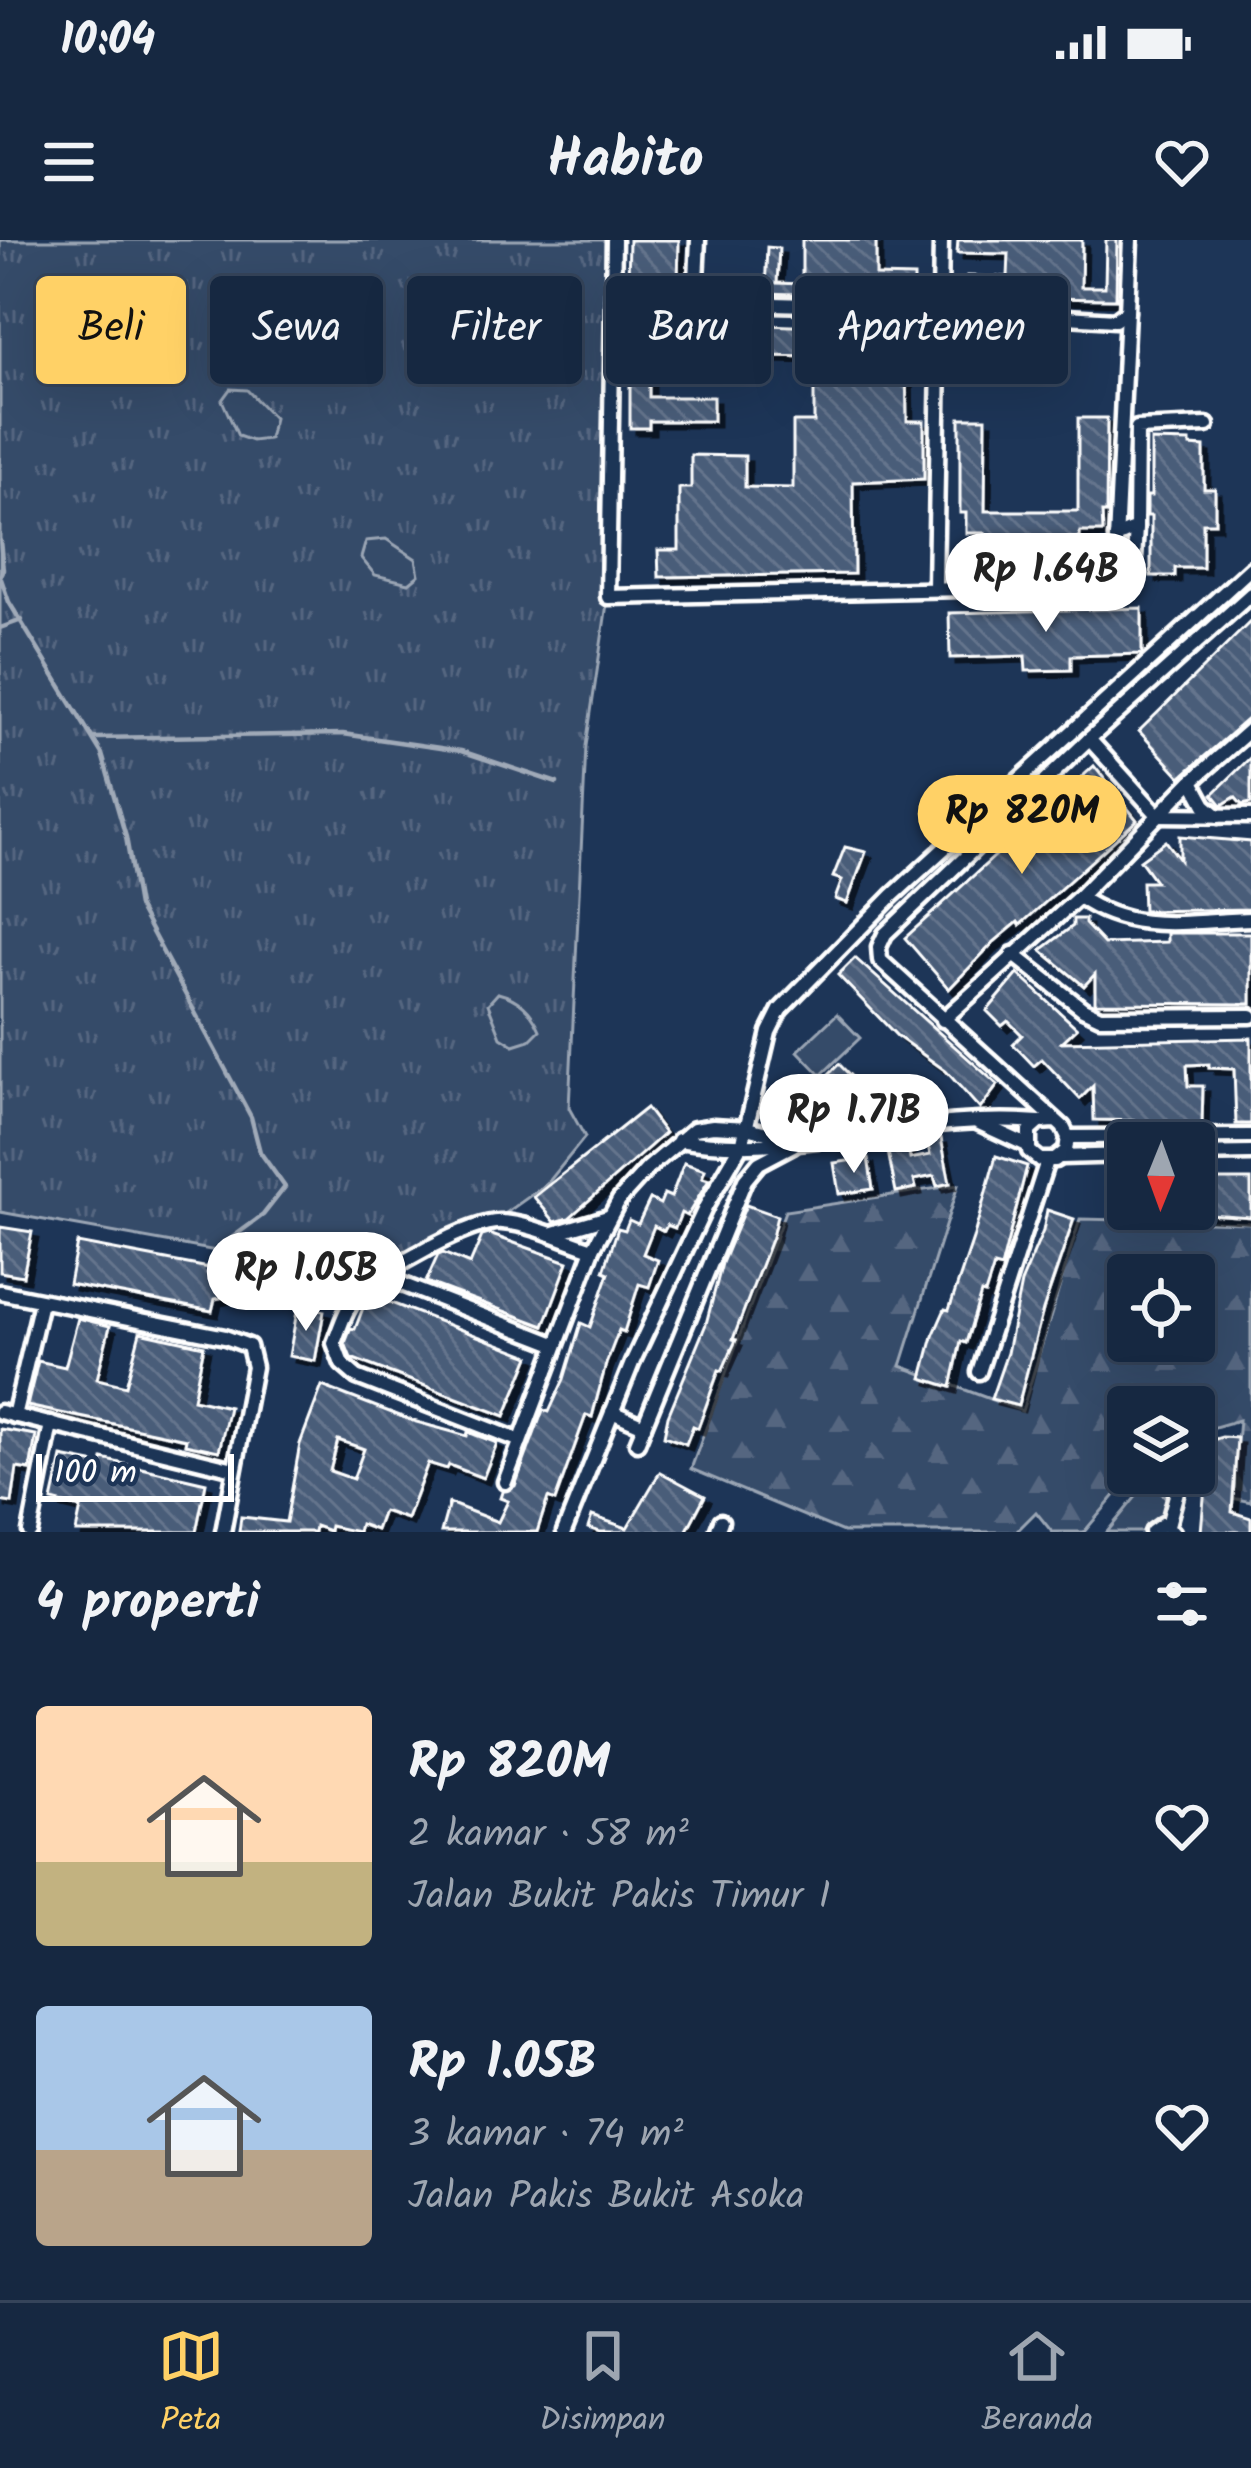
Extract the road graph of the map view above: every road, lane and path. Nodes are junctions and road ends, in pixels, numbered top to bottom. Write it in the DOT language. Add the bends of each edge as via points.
graph roads {
  1 [pos="614,240"];
  2 [pos="698,240"];
  3 [pos="940,240"];
  4 [pos="1130,240"];
  5 [pos="613,276"];
  6 [pos="696,276"];
  7 [pos="940,276"];
  8 [pos="1127,311"];
  9 [pos="1068,317"];
  10 [pos="612,384"];
  11 [pos="939,384"];
  12 [pos="1208,425"];
  13 [pos="1136,528"];
  14 [pos="1116,537"];
  15 [pos="1134,559"];
  16 [pos="1251,568"];
  17 [pos="935,588"];
  18 [pos="1251,594"];
  19 [pos="1251,729"];
  20 [pos="1089,740"];
  21 [pos="1192,781"];
  22 [pos="1158,814"];
  23 [pos="1251,816"];
  24 [pos="1219,817"];
  25 [pos="1079,897"];
  26 [pos="1251,919"];
  27 [pos="1013,954"];
  28 [pos="1251,1016"];
  29 [pos="943,1020"];
  30 [pos="970,1119"];
  31 [pos="1046,1121"];
  32 [pos="745,1135"];
  33 [pos="1251,1136"];
  34 [pos="1068,1137"];
  35 [pos="794,1144"];
  36 [pos="1027,1144"];
  37 [pos="1251,1153"];
  38 [pos="1215,1154"];
  39 [pos="1107,1157"];
  40 [pos="1054,1159"];
  41 [pos="608,1217"];
  42 [pos="547,1235"];
  43 [pos="593,1250"];
  44 [pos="381,1276"];
  45 [pos="0,1292"];
  46 [pos="41,1302"];
  47 [pos="555,1344"];
  48 [pos="979,1372"];
  49 [pos="612,1412"];
  50 [pos="7,1414"];
  51 [pos="51,1424"];
  52 [pos="644,1426"];
  53 [pos="518,1440"];
  54 [pos="637,1443"];
  55 [pos="234,1469"];
  56 [pos="505,1482"];
  57 [pos="1178,1494"];
  58 [pos="1170,1529"];
  59 [pos="31,1532"];
  60 [pos="223,1532"];
  61 [pos="564,1532"];
  62 [pos="1152,1532"];
  1 -- 5 [label="street"];
  2 -- 6 [label="street"];
  3 -- 7 [label="street"];
  4 -- 8 [label="street"];
  8 -- 9 [label="street" via="1114,320"];
  8 -- 14 [label="street"];
  10 -- 17 [label="street" via="608,598"];
  11 -- 17 [label="street"];
  12 -- 13 [label="street" via="1137,428"];
  13 -- 14 [label="street"];
  13 -- 15 [label="street"];
  14 -- 17 [label="street" via="1115,563 1102,586"];
  16 -- 32 [label="street" via="892,896 780,1010"];
  18 -- 20 [label="street"];
  19 -- 21 [label="street"];
  20 -- 22 [label="street"];
  20 -- 29 [label="street" via="885,934 880,960"];
  21 -- 22 [label="street"];
  21 -- 24 [label="street"];
  22 -- 24 [label="street"];
  22 -- 25 [label="street"];
  23 -- 24 [label="street"];
  25 -- 26 [label="street" via="1125,921"];
  25 -- 27 [label="street"];
  27 -- 28 [label="street" via="1100,1017"];
  27 -- 29 [label="street"];
  29 -- 31 [label="street"];
  30 -- 31 [label="street"];
  30 -- 35 [label="street"];
  30 -- 36 [label="street"];
  31 -- 34 [label="street"];
  31 -- 36 [label="street" via="1029,1131"];
  32 -- 35 [label="street"];
  32 -- 41 [label="street" via="679,1140"];
  32 -- 49 [label="street"];
  33 -- 34 [label="street"];
  34 -- 40 [label="street"];
  35 -- 52 [label="street" via="745,1180"];
  36 -- 40 [label="street" via="1034,1156"];
  37 -- 38 [label="street"];
  39 -- 40 [label="street"];
  40 -- 48 [label="street"];
  41 -- 42 [label="street"];
  41 -- 43 [label="street"];
  42 -- 43 [label="street"];
  42 -- 44 [label="street" via="486,1222"];
  43 -- 47 [label="street"];
  44 -- 47 [label="street"];
  44 -- 53 [label="street" via="349,1306 334,1343 342,1364"];
  45 -- 46 [label="street"];
  46 -- 50 [label="street"];
  46 -- 55 [label="street" via="249,1346 254,1367"];
  47 -- 53 [label="street"];
  49 -- 52 [label="street"];
  49 -- 61 [label="street"];
  50 -- 51 [label="street"];
  51 -- 55 [label="street"];
  51 -- 59 [label="street"];
  52 -- 54 [label="street"];
  53 -- 56 [label="street"];
  55 -- 60 [label="street"];
  57 -- 58 [label="street"];
  58 -- 62 [label="street"];
}
